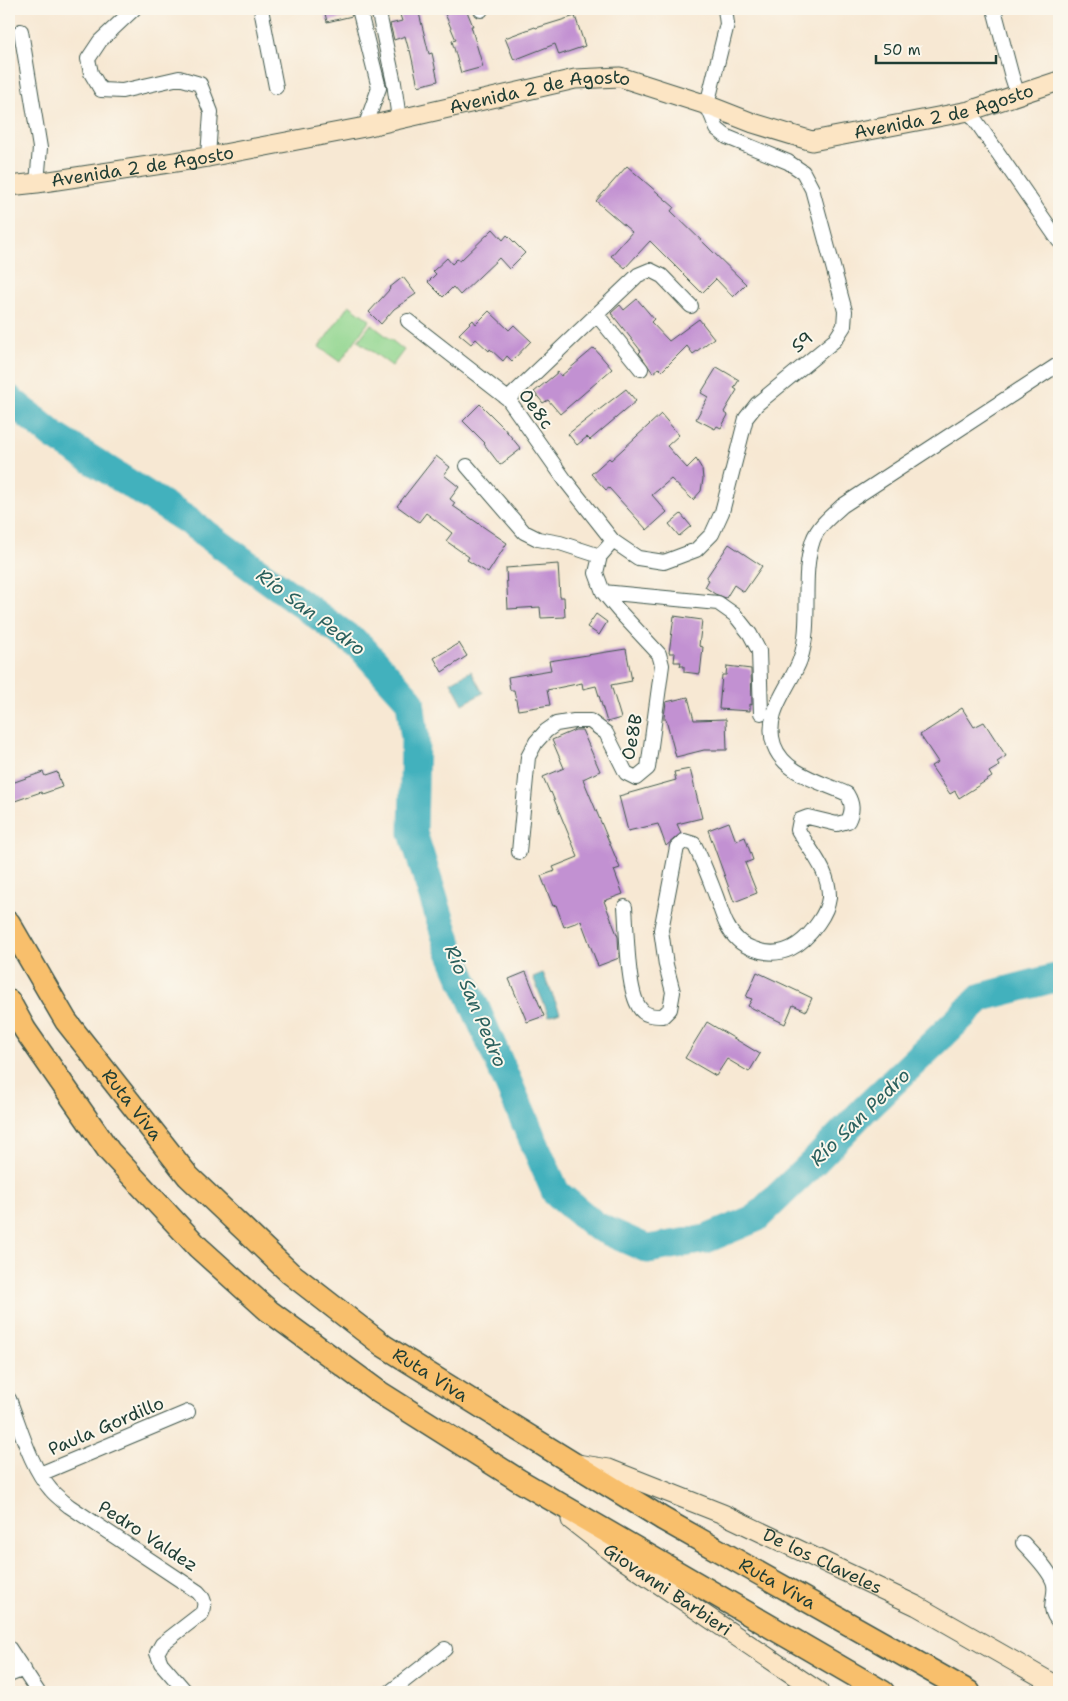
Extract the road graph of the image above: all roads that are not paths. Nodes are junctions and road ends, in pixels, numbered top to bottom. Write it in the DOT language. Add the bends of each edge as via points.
graph roads {
  1 [pos="134,9"];
  2 [pos="261,9"];
  3 [pos="359,9"];
  4 [pos="378,9"];
  5 [pos="725,9"];
  6 [pos="994,9"];
  7 [pos="21,31"];
  8 [pos="1059,81"];
  9 [pos="276,87"];
  10 [pos="1018,95"];
  11 [pos="707,105"];
  12 [pos="969,110"];
  13 [pos="399,119"];
  14 [pos="365,128"];
  15 [pos="208,156"];
  16 [pos="38,183"];
  17 [pos="9,186"];
  18 [pos="1059,241"];
  19 [pos="691,306"];
  20 [pos="597,314"];
  21 [pos="408,320"];
  22 [pos="1059,364"];
  23 [pos="641,369"];
  24 [pos="508,399"];
  25 [pos="467,466"];
  26 [pos="612,542"];
  27 [pos="600,556"];
  28 [pos="603,592"];
  29 [pos="761,713"];
  30 [pos="519,852"];
  31 [pos="625,907"];
  32 [pos="9,923"];
  33 [pos="9,1001"];
  34 [pos="9,1399"];
  35 [pos="188,1412"];
  36 [pos="574,1463"];
  37 [pos="40,1474"];
  38 [pos="520,1481"];
  39 [pos="1023,1543"];
  40 [pos="1059,1622"];
  41 [pos="9,1648"];
  42 [pos="445,1649"];
  43 [pos="24,1669"];
  44 [pos="9,1675"];
  45 [pos="1059,1687"];
  46 [pos="38,1692"];
  47 [pos="186,1692"];
  48 [pos="390,1692"];
  49 [pos="819,1692"];
  50 [pos="883,1692"];
  51 [pos="969,1692"];
  1 -- 15 [label="street" via="96,47 88,59 90,73 101,90 122,91 179,78 200,84 211,112"];
  2 -- 9 [label="street"];
  3 -- 14 [label="street" via="379,88"];
  4 -- 13 [label="street"];
  5 -- 11 [label="street" via="727,24"];
  6 -- 10 [label="street"];
  7 -- 16 [label="street" via="40,148"];
  8 -- 10 [label="main road, Avenida 2 de Agosto"];
  10 -- 12 [label="main road, Avenida 2 de Agosto"];
  11 -- 12 [label="main road, Avenida 2 de Agosto" via="812,141"];
  11 -- 13 [label="main road, Avenida 2 de Agosto" via="620,77 575,78"];
  11 -- 26 [label="street, S9" via="717,128 727,137 788,162 803,172 812,189 845,311 844,326 835,340 757,404 746,418 722,512 712,534 696,550 664,562 638,558"];
  12 -- 18 [label="street"];
  13 -- 14 [label="main road, Avenida 2 de Agosto"];
  14 -- 15 [label="main road, Avenida 2 de Agosto"];
  15 -- 16 [label="main road, Avenida 2 de Agosto"];
  16 -- 17 [label="main road, Avenida 2 de Agosto"];
  19 -- 20 [label="street" via="662,276 650,270 638,275"];
  20 -- 23 [label="street"];
  20 -- 24 [label="street"];
  21 -- 24 [label="street, Oe8c"];
  22 -- 31 [label="street" via="842,506 823,523 814,538 808,561 804,644 796,668 778,702 772,727 773,743 779,755 797,772 847,794 852,801 848,821 837,824 808,817 800,820 798,830 817,858 828,886 829,900 813,931 786,952 771,954 743,944 724,923 694,844 684,840 677,847 661,930 673,992 670,1009 663,1016 650,1016 639,1008 632,988"];
  24 -- 26 [label="street, Oe8c"];
  25 -- 27 [label="street" via="524,532"];
  26 -- 27 [label="street"];
  27 -- 28 [label="street" via="596,573"];
  28 -- 29 [label="street" via="718,603 735,616 760,651"];
  28 -- 30 [label="street, Oe8B" via="659,654 662,665 648,768 636,778 626,773 606,733 590,721 556,724 536,742 528,757"];
  32 -- 36 [label="highway, Ruta Viva" via="66,1021 195,1183 290,1273 384,1346"];
  33 -- 38 [label="highway" via="109,1151 198,1247 269,1311 380,1392"];
  34 -- 37 [label="street, Pedro Valdez"];
  35 -- 37 [label="street, Paula Gordillo"];
  36 -- 45 [label="main road, De los Claveles" via="609,1469 723,1514 917,1606"];
  36 -- 51 [label="highway, Ruta Viva" via="664,1519"];
  37 -- 47 [label="street, Pedro Valdez" via="52,1491 69,1506 203,1596 205,1608 202,1613 162,1644 157,1652 161,1663"];
  38 -- 49 [label="main road, Giovanni Barbieri" via="616,1555"];
  38 -- 50 [label="highway"];
  39 -- 40 [label="street" via="1053,1581 1052,1611"];
  41 -- 43 [label="street"];
  42 -- 48 [label="street"];
  43 -- 44 [label="street"];
  43 -- 46 [label="street"];
}
